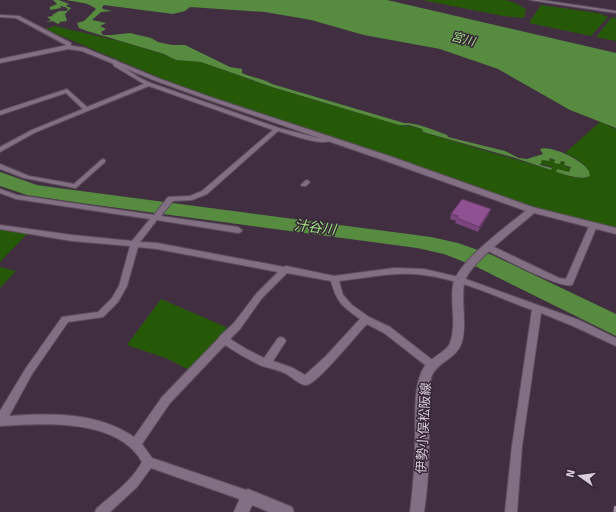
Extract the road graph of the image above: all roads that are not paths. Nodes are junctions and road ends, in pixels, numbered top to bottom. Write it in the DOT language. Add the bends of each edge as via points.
graph roads {
  1 [pos="532,0"];
  2 [pos="616,12"];
  3 [pos="0,16"];
  4 [pos="68,47"];
  5 [pos="0,61"];
  6 [pos="115,62"];
  7 [pos="149,84"];
  8 [pos="87,110"];
  9 [pos="0,113"];
  10 [pos="277,129"];
  11 [pos="330,140"];
  12 [pos="0,150"];
  13 [pos="102,161"];
  14 [pos="0,166"];
  15 [pos="0,191"];
  16 [pos="532,210"];
  17 [pos="155,217"];
  18 [pos="593,226"];
  19 [pos="0,228"];
  20 [pos="238,230"];
  21 [pos="616,231"];
  22 [pos="135,243"];
  23 [pos="488,249"];
  24 [pos="286,269"];
  25 [pos="334,279"];
  26 [pos="460,280"];
  27 [pos="537,308"];
  28 [pos="366,319"];
  29 [pos="223,339"];
  30 [pos="281,341"];
  31 [pos="616,342"];
  32 [pos="266,363"];
  33 [pos="432,365"];
  34 [pos="0,421"];
  35 [pos="136,444"];
  36 [pos="148,462"];
  37 [pos="248,496"];
  38 [pos="101,512"];
  39 [pos="241,512"];
  40 [pos="287,512"];
  41 [pos="417,512"];
  42 [pos="511,512"];
  1 -- 2 [label="street"];
  3 -- 4 [label="street" via="16,17 57,37 69,44"];
  4 -- 5 [label="street"];
  4 -- 6 [label="street" via="83,49"];
  6 -- 7 [label="street"];
  6 -- 11 [label="street" via="208,98"];
  7 -- 8 [label="street"];
  7 -- 10 [label="street"];
  8 -- 9 [label="street" via="67,91"];
  8 -- 12 [label="street" via="34,131"];
  10 -- 11 [label="street" via="318,140"];
  10 -- 17 [label="street" via="197,198 172,199"];
  11 -- 16 [label="street"];
  13 -- 14 [label="street" via="75,186 43,181"];
  15 -- 17 [label="street" via="16,197"];
  16 -- 18 [label="street"];
  16 -- 23 [label="street, 伊勢小俣松阪線"];
  17 -- 20 [label="street"];
  17 -- 22 [label="street"];
  18 -- 21 [label="street"];
  18 -- 23 [label="street" via="569,284"];
  19 -- 22 [label="street"];
  22 -- 24 [label="street"];
  22 -- 34 [label="street" via="123,286 115,300 100,315 65,319 29,371"];
  23 -- 26 [label="street, 伊勢小俣松阪線" via="467,268"];
  24 -- 25 [label="street"];
  24 -- 29 [label="street" via="259,296 237,326"];
  25 -- 26 [label="street" via="411,270"];
  25 -- 28 [label="street" via="339,296"];
  26 -- 27 [label="street"];
  26 -- 33 [label="street, 伊勢小俣松阪線" via="457,294 456,343 452,350"];
  27 -- 31 [label="street"];
  27 -- 42 [label="street" via="517,446"];
  28 -- 32 [label="street" via="316,373 305,380 290,371"];
  28 -- 33 [label="street" via="387,330"];
  29 -- 32 [label="street"];
  29 -- 35 [label="street" via="166,400"];
  30 -- 32 [label="street"];
  33 -- 41 [label="street, 伊勢小俣松阪線" via="423,389 421,488"];
  34 -- 35 [label="street" via="39,419 93,423"];
  35 -- 36 [label="street"];
  36 -- 37 [label="street"];
  36 -- 38 [label="street" via="140,475"];
  37 -- 39 [label="street"];
  37 -- 40 [label="street"];
}
